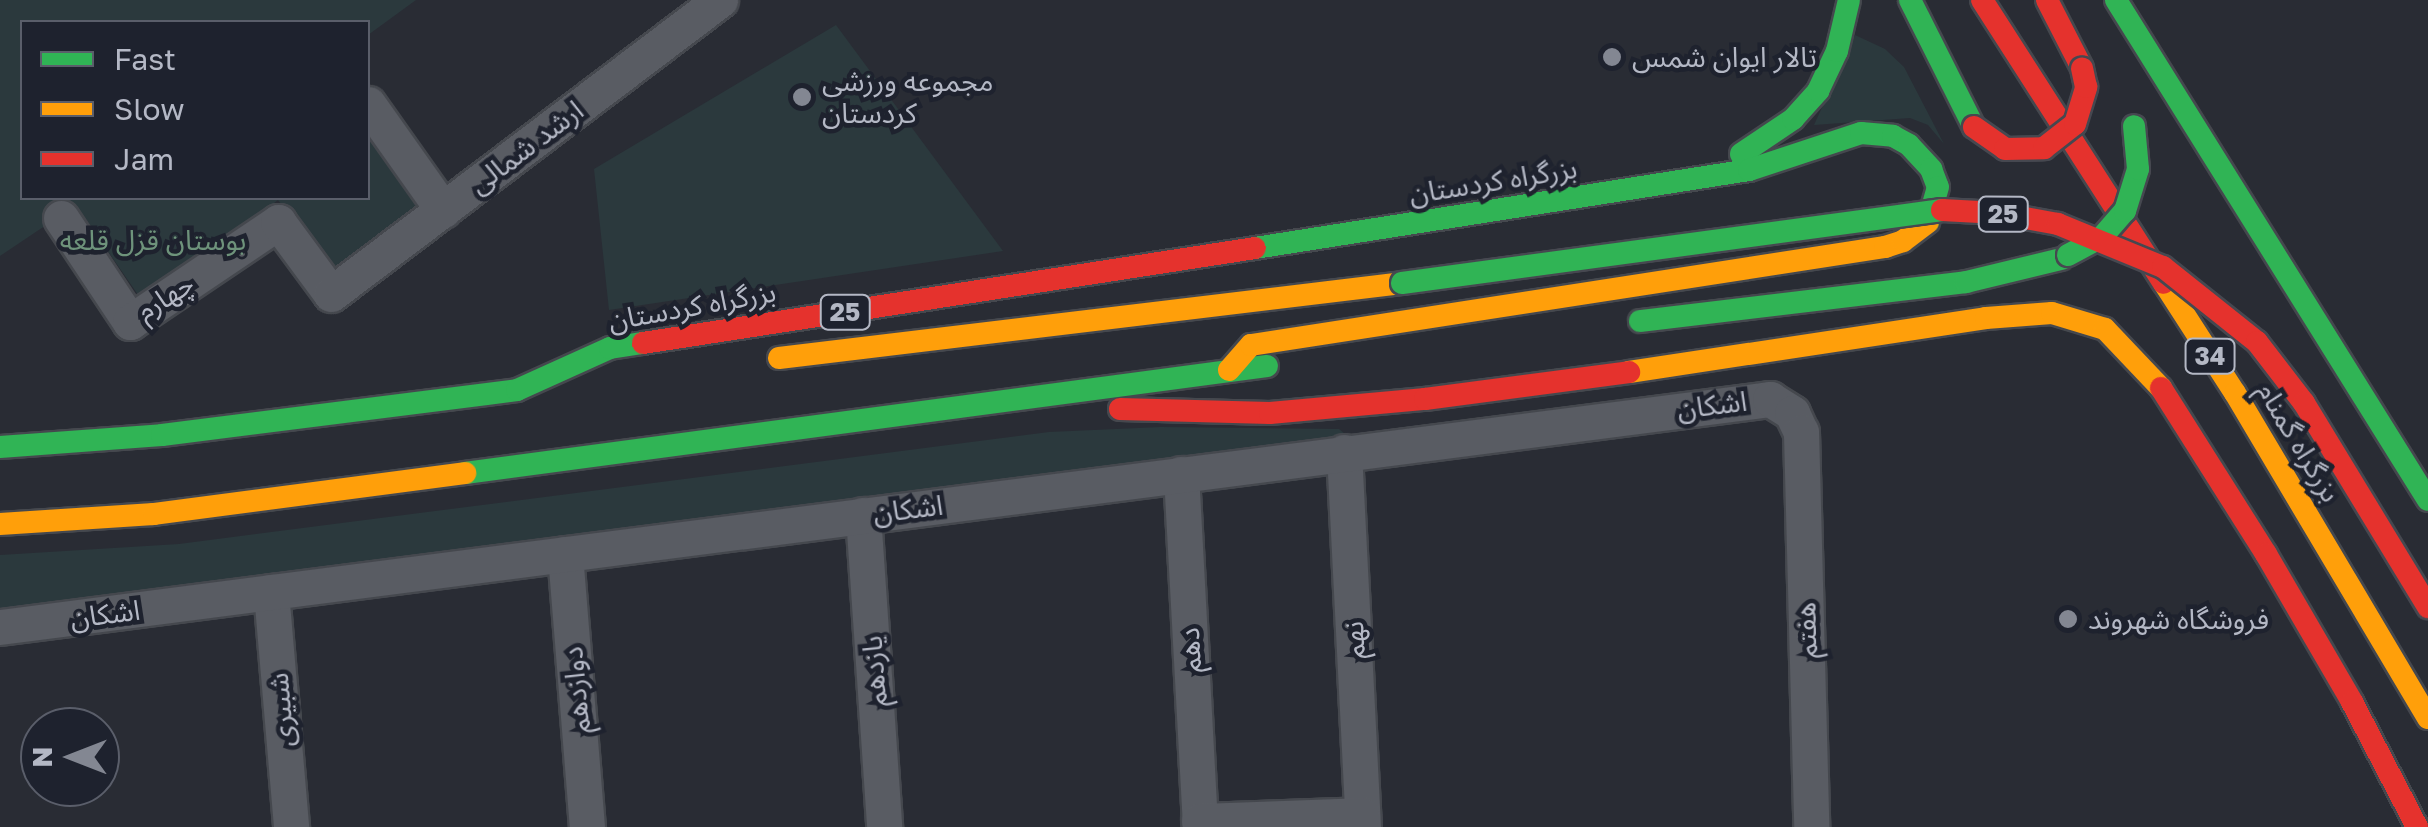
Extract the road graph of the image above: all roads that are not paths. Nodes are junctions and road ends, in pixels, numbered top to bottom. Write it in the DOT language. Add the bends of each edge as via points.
graph roads {
  1 [pos="720,0"];
  2 [pos="1849,0"];
  3 [pos="1910,0"];
  4 [pos="1982,0"];
  5 [pos="2047,0"];
  6 [pos="2116,0"];
  7 [pos="2129,95"];
  8 [pos="370,107"];
  9 [pos="1695,180"];
  10 [pos="444,210"];
  11 [pos="61,218"];
  12 [pos="331,294"];
  13 [pos="1622,323"];
  14 [pos="763,360"];
  15 [pos="1308,361"];
  16 [pos="1229,370"];
  17 [pos="592,381"];
  18 [pos="516,390"];
  19 [pos="1023,398"];
  20 [pos="1801,432"];
  21 [pos="0,447"];
  22 [pos="1344,452"];
  23 [pos="1182,474"];
  24 [pos="2428,500"];
  25 [pos="863,515"];
  26 [pos="0,524"];
  27 [pos="565,554"];
  28 [pos="271,592"];
  29 [pos="2428,607"];
  30 [pos="0,628"];
  31 [pos="2428,718"];
  32 [pos="1362,821"];
  33 [pos="1199,824"];
  34 [pos="291,827"];
  35 [pos="587,827"];
  36 [pos="884,827"];
  37 [pos="1811,827"];
  38 [pos="2417,827"];
  1 -- 10 [label="street, ارشد شمالی"];
  2 -- 9 [label="highway" via="1837,51 1808,104 1775,134"];
  3 -- 5 [label="highway, bridge" via="1974,127 2005,148 2044,148 2074,124 2083,106 2082,68"];
  4 -- 31 [label="highway, بزرگراه گمنام / 34" via="2235,394"];
  6 -- 24 [label="highway"];
  7 -- 13 [label="highway, 25, bridge" via="2138,168 2125,211 2102,237 2060,259 1966,282"];
  8 -- 10 [label="street"];
  9 -- 16 [label="highway, بزرگراه کردستان" via="1877,133 1920,154 1938,187 1937,204 1922,229 1885,247 1250,345"];
  9 -- 18 [label="highway, بزرگراه کردستان / 25" via="610,348"];
  10 -- 12 [label="street, ارشد شمالی"];
  11 -- 12 [label="street, چهارم" via="130,322 278,222"];
  14 -- 29 [label="highway, 25, bridge" via="1402,283 1905,213 1998,213 2058,224 2163,267 2256,342 2304,404"];
  15 -- 16 [label="highway"];
  16 -- 19 [label="highway"];
  17 -- 18 [label="highway, 25"];
  18 -- 21 [label="highway, بزرگراه کردستان / 25" via="162,435"];
  19 -- 26 [label="highway" via="154,514"];
  19 -- 38 [label="highway" via="1151,412 1270,413 1574,380 1986,318 2052,313 2090,322 2105,329 2160,387 2266,554"];
  20 -- 22 [label="street, اشکان" via="1786,408 1759,398"];
  20 -- 37 [label="street, هفتم"];
  22 -- 23 [label="street, اشکان"];
  22 -- 32 [label="street, نهم"];
  23 -- 25 [label="street, اشکان"];
  23 -- 33 [label="street, دهم"];
  25 -- 27 [label="street, اشکان"];
  25 -- 36 [label="street, یازدهم"];
  27 -- 28 [label="street, اشکان"];
  27 -- 35 [label="street, دوازدهم"];
  28 -- 30 [label="street, اشکان"];
  28 -- 34 [label="street, شبیری"];
  32 -- 33 [label="street"];
}
